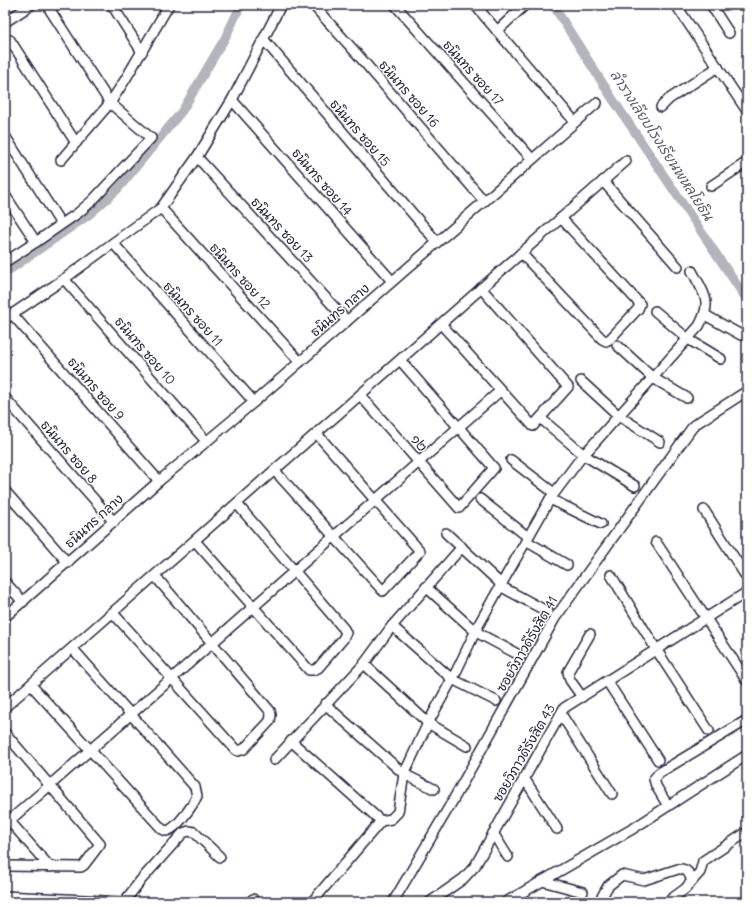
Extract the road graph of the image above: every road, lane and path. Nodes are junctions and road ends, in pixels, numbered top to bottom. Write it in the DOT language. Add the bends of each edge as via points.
graph roads {
  1 [pos="31,5"];
  2 [pos="112,5"];
  3 [pos="169,5"];
  4 [pos="281,5"];
  5 [pos="313,5"];
  6 [pos="394,5"];
  7 [pos="475,5"];
  8 [pos="525,5"];
  9 [pos="676,5"];
  10 [pos="711,5"];
  11 [pos="50,10"];
  12 [pos="5,22"];
  13 [pos="497,31"];
  14 [pos="729,33"];
  15 [pos="10,40"];
  16 [pos="264,40"];
  17 [pos="142,52"];
  18 [pos="718,67"];
  19 [pos="232,100"];
  20 [pos="110,103"];
  21 [pos="597,103"];
  22 [pos="661,107"];
  23 [pos="747,111"];
  24 [pos="575,122"];
  25 [pos="5,136"];
  26 [pos="76,143"];
  27 [pos="197,157"];
  28 [pos="532,159"];
  29 [pos="61,160"];
  30 [pos="626,161"];
  31 [pos="747,162"];
  32 [pos="603,181"];
  33 [pos="711,186"];
  34 [pos="5,195"];
  35 [pos="484,201"];
  36 [pos="161,208"];
  37 [pos="561,218"];
  38 [pos="61,224"];
  39 [pos="36,242"];
  40 [pos="437,242"];
  41 [pos="113,243"];
  42 [pos="521,254"];
  43 [pos="5,262"];
  44 [pos="678,267"];
  45 [pos="692,271"];
  46 [pos="64,279"];
  47 [pos="392,281"];
  48 [pos="481,288"];
  49 [pos="655,311"];
  50 [pos="705,315"];
  51 [pos="9,316"];
  52 [pos="347,321"];
  53 [pos="442,324"];
  54 [pos="741,334"];
  55 [pos="688,339"];
  56 [pos="617,345"];
  57 [pos="721,359"];
  58 [pos="400,360"];
  59 [pos="300,362"];
  60 [pos="653,378"];
  61 [pos="581,381"];
  62 [pos="500,391"];
  63 [pos="747,391"];
  64 [pos="360,395"];
  65 [pos="5,398"];
  66 [pos="687,398"];
  67 [pos="254,402"];
  68 [pos="619,416"];
  69 [pos="545,422"];
  70 [pos="460,426"];
  71 [pos="317,434"];
  72 [pos="206,441"];
  73 [pos="660,442"];
  74 [pos="584,455"];
  75 [pos="511,460"];
  76 [pos="419,462"];
  77 [pos="275,471"];
  78 [pos="159,481"];
  79 [pos="635,486"];
  80 [pos="5,491"];
  81 [pos="552,496"];
  82 [pos="480,499"];
  83 [pos="375,500"];
  84 [pos="237,504"];
  85 [pos="704,510"];
  86 [pos="114,522"];
  87 [pos="601,524"];
  88 [pos="446,533"];
  89 [pos="333,537"];
  90 [pos="527,539"];
  91 [pos="195,541"];
  92 [pos="656,542"];
  93 [pos="462,547"];
  94 [pos="68,563"];
  95 [pos="567,565"];
  96 [pos="295,571"];
  97 [pos="611,575"];
  98 [pos="155,576"];
  99 [pos="747,578"];
  100 [pos="5,582"];
  101 [pos="501,585"];
  102 [pos="426,587"];
  103 [pos="747,592"];
  104 [pos="22,602"];
  105 [pos="253,607"];
  106 [pos="548,612"];
  107 [pos="113,613"];
  108 [pos="5,617"];
  109 [pos="706,618"];
  110 [pos="392,626"];
  111 [pos="476,632"];
  112 [pos="590,634"];
  113 [pos="213,642"];
  114 [pos="73,649"];
  115 [pos="656,649"];
  116 [pos="521,656"];
  117 [pos="364,664"];
  118 [pos="171,679"];
  119 [pos="452,679"];
  120 [pos="607,681"];
  121 [pos="747,682"];
  122 [pos="32,685"];
  123 [pos="582,697"];
  124 [pos="496,701"];
  125 [pos="325,704"];
  126 [pos="5,707"];
  127 [pos="131,714"];
  128 [pos="560,714"];
  129 [pos="747,720"];
  130 [pos="428,722"];
  131 [pos="710,731"];
  132 [pos="5,733"];
  133 [pos="291,741"];
  134 [pos="467,746"];
  135 [pos="90,750"];
  136 [pos="747,755"];
  137 [pos="274,760"];
  138 [pos="658,760"];
  139 [pos="404,774"];
  140 [pos="524,778"];
  141 [pos="49,786"];
  142 [pos="434,789"];
  143 [pos="612,794"];
  144 [pos="668,806"];
  145 [pos="7,818"];
  146 [pos="381,821"];
  147 [pos="557,830"];
  148 [pos="747,832"];
  149 [pos="493,833"];
  150 [pos="220,857"];
  151 [pos="508,857"];
  152 [pos="5,866"];
  153 [pos="50,867"];
  154 [pos="542,881"];
  155 [pos="692,881"];
  156 [pos="583,892"];
  157 [pos="5,896"];
  158 [pos="124,902"];
  159 [pos="312,902"];
  160 [pos="393,902"];
  161 [pos="430,902"];
  162 [pos="506,902"];
  163 [pos="600,902"];
  164 [pos="667,902"];
  1 -- 12 [label="street"];
  2 -- 17 [label="street"];
  3 -- 17 [label="street"];
  4 -- 16 [label="street"];
  5 -- 35 [label="street, ธนินทร ซอย 16"];
  6 -- 28 [label="street, ธนินทร ซอย 17"];
  7 -- 13 [label="street"];
  8 -- 13 [label="street"];
  9 -- 18 [label="street"];
  10 -- 14 [label="street"];
  11 -- 20 [label="street"];
  13 -- 24 [label="street"];
  15 -- 26 [label="street"];
  16 -- 19 [label="street"];
  16 -- 40 [label="street, ธนินทร ซอย 15"];
  17 -- 20 [label="street"];
  18 -- 22 [label="street"];
  18 -- 23 [label="street"];
  19 -- 27 [label="street"];
  19 -- 47 [label="street, ธนินทร ซอย 14"];
  20 -- 26 [label="street"];
  20 -- 38 [label="street" via="151,138 92,201"];
  21 -- 24 [label="street, ธนินทร กลาง"];
  24 -- 28 [label="street, ธนินทร กลาง"];
  25 -- 38 [label="street"];
  26 -- 29 [label="street"];
  27 -- 36 [label="street"];
  27 -- 52 [label="street, ธนินทร ซอย 13"];
  28 -- 35 [label="street, ธนินทร กลาง"];
  30 -- 32 [label="street"];
  31 -- 33 [label="street"];
  32 -- 37 [label="street"];
  32 -- 44 [label="street"];
  34 -- 39 [label="street"];
  35 -- 40 [label="street, ธนินทร กลาง"];
  36 -- 41 [label="street"];
  36 -- 59 [label="street, ธนินทร ซอย 12"];
  37 -- 42 [label="street"];
  37 -- 42 [label="street" via="640,304 610,339 602,339"];
  38 -- 39 [label="street"];
  39 -- 43 [label="street"];
  40 -- 47 [label="street, ธนินทร กลาง"];
  41 -- 46 [label="street"];
  41 -- 67 [label="street, ธนินทร ซอย 11"];
  42 -- 48 [label="street"];
  45 -- 50 [label="street" via="705,294"];
  46 -- 51 [label="street"];
  46 -- 72 [label="street, ธนินทร ซอย 10"];
  47 -- 52 [label="street, ธนินทร กลาง"];
  48 -- 53 [label="street"];
  48 -- 62 [label="street" via="568,387 533,426"];
  49 -- 55 [label="street"];
  50 -- 54 [label="street"];
  50 -- 55 [label="street"];
  51 -- 78 [label="street, ธนินทร ซอย 9"];
  52 -- 59 [label="street, ธนินทร กลาง"];
  53 -- 58 [label="street"];
  53 -- 62 [label="street"];
  55 -- 57 [label="street"];
  55 -- 60 [label="street"];
  56 -- 60 [label="street"];
  58 -- 64 [label="street"];
  58 -- 70 [label="street"];
  59 -- 67 [label="street, ธนินทร กลาง"];
  60 -- 66 [label="street"];
  60 -- 68 [label="street"];
  61 -- 68 [label="street"];
  62 -- 70 [label="street"];
  63 -- 160 [label="street, ซอยวิภาวดีรังสิต 41" via="694,425 555,618"];
  64 -- 71 [label="street"];
  64 -- 76 [label="street, ๑๒"];
  65 -- 86 [label="street, ธนินทร ซอย 8"];
  67 -- 72 [label="street, ธนินทร กลาง"];
  68 -- 73 [label="street"];
  68 -- 74 [label="street"];
  69 -- 74 [label="street"];
  70 -- 76 [label="street"];
  70 -- 76 [label="street, ๑๒" via="494,468 459,508"];
  71 -- 77 [label="street"];
  71 -- 83 [label="street"];
  72 -- 78 [label="street, ธนินทร กลาง"];
  74 -- 79 [label="street"];
  74 -- 81 [label="street"];
  75 -- 81 [label="street"];
  76 -- 83 [label="street"];
  77 -- 84 [label="street"];
  77 -- 89 [label="street"];
  78 -- 86 [label="street, ธนินทร กลาง"];
  80 -- 94 [label="street"];
  81 -- 87 [label="street"];
  81 -- 90 [label="street"];
  82 -- 90 [label="street"];
  83 -- 89 [label="street"];
  83 -- 89 [label="street" via="420,551 383,591"];
  84 -- 91 [label="street"];
  84 -- 96 [label="street"];
  85 -- 99 [label="street"];
  86 -- 94 [label="street, ธนินทร กลาง"];
  88 -- 93 [label="street"];
  89 -- 96 [label="street"];
  90 -- 95 [label="street"];
  90 -- 101 [label="street"];
  91 -- 98 [label="street"];
  91 -- 105 [label="street"];
  92 -- 109 [label="street"];
  93 -- 101 [label="street"];
  93 -- 102 [label="street"];
  94 -- 104 [label="street, ธนินทร กลาง"];
  96 -- 105 [label="street"];
  96 -- 105 [label="street" via="342,624 346,633 344,639 318,668 309,670"];
  97 -- 115 [label="street"];
  98 -- 107 [label="street"];
  98 -- 113 [label="street"];
  100 -- 104 [label="street"];
  101 -- 106 [label="street"];
  101 -- 111 [label="street"];
  102 -- 110 [label="street"];
  102 -- 111 [label="street"];
  103 -- 109 [label="street, ซอยวิภาวดีรังสิต 43"];
  104 -- 108 [label="street, ธนินทร กลาง"];
  105 -- 113 [label="street"];
  107 -- 114 [label="street"];
  107 -- 118 [label="street"];
  109 -- 115 [label="street, ซอยวิภาวดีรังสิต 43"];
  109 -- 121 [label="street"];
  110 -- 117 [label="street"];
  110 -- 119 [label="street"];
  111 -- 116 [label="street"];
  111 -- 119 [label="street"];
  112 -- 123 [label="street" via="568,672 570,680"];
  113 -- 118 [label="street"];
  113 -- 118 [label="street" via="267,706 271,715 270,721 244,749 236,750"];
  114 -- 122 [label="street"];
  114 -- 127 [label="street"];
  115 -- 120 [label="street, ซอยวิภาวดีรังสิต 43"];
  115 -- 131 [label="street"];
  117 -- 125 [label="street"];
  117 -- 130 [label="street"];
  118 -- 127 [label="street"];
  119 -- 124 [label="street"];
  119 -- 130 [label="street"];
  120 -- 123 [label="street, ซอยวิภาวดีรังสิต 43"];
  120 -- 138 [label="street"];
  122 -- 126 [label="street"];
  122 -- 135 [label="street"];
  123 -- 128 [label="street, ซอยวิภาวดีรังสิต 43" via="564,708"];
  125 -- 133 [label="street"];
  125 -- 139 [label="street"];
  127 -- 135 [label="street"];
  127 -- 135 [label="street" via="197,792 194,802 172,829 162,829"];
  128 -- 140 [label="street, ซอยวิภาวดีรังสิต 43"];
  128 -- 143 [label="street"];
  129 -- 144 [label="street" via="659,773 654,779"];
  130 -- 134 [label="street"];
  130 -- 139 [label="street"];
  132 -- 141 [label="street"];
  133 -- 137 [label="street"];
  133 -- 146 [label="street"];
  135 -- 141 [label="street"];
  136 -- 144 [label="street"];
  139 -- 142 [label="street"];
  139 -- 146 [label="street" via="398,812 391,819"];
  140 -- 147 [label="street"];
  140 -- 149 [label="street, ซอยวิภาวดีรังสิต 43"];
  141 -- 145 [label="street"];
  141 -- 153 [label="street" via="100,844 81,867"];
  144 -- 154 [label="street"];
  145 -- 153 [label="street"];
  146 -- 159 [label="street"];
  148 -- 155 [label="street" via="703,861 700,872"];
  149 -- 151 [label="street"];
  149 -- 161 [label="street, ซอยวิภาวดีรังสิต 43" via="474,866 463,879"];
  150 -- 158 [label="street" via="194,832 183,833"];
  152 -- 153 [label="street"];
  154 -- 156 [label="street"];
  154 -- 162 [label="street"];
  155 -- 163 [label="street" via="683,868 644,880 622,875 608,886"];
  155 -- 164 [label="street"];
  157 -- 158 [label="street"];
}
